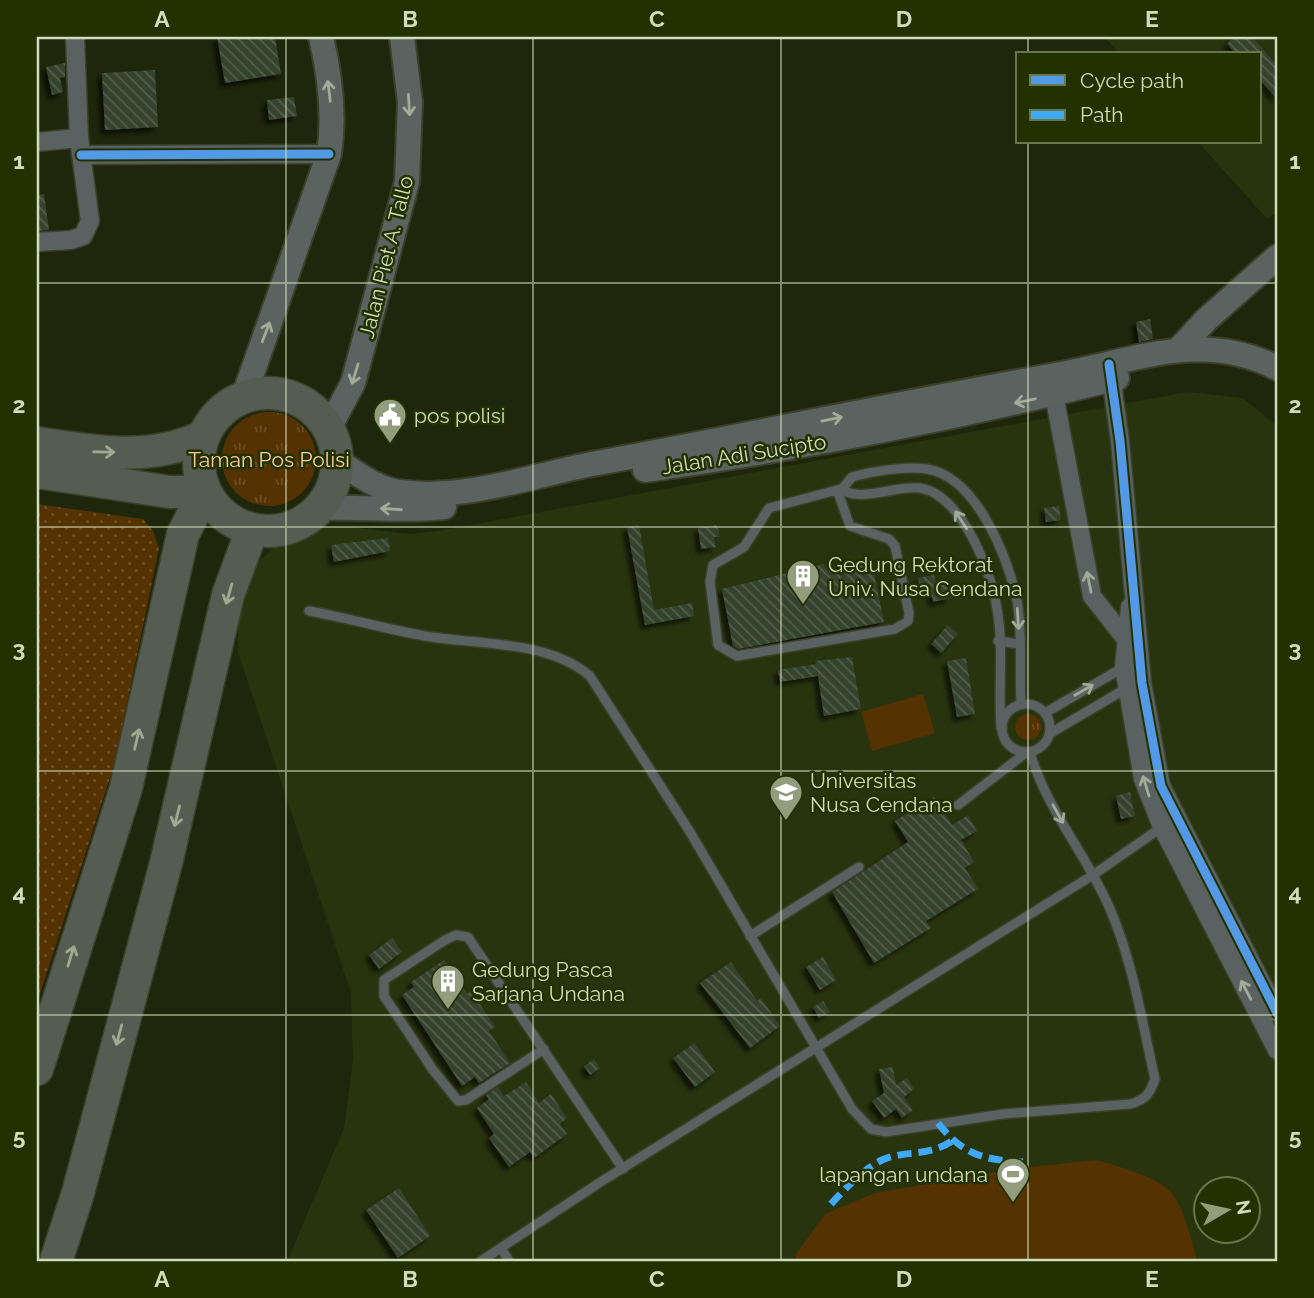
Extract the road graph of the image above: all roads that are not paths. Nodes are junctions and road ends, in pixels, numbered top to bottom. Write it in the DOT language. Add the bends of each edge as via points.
graph roads {
  1 [pos="75,37"];
  2 [pos="321,37"];
  3 [pos="401,37"];
  4 [pos="37,142"];
  5 [pos="80,146"];
  6 [pos="330,154"];
  7 [pos="37,242"];
  8 [pos="1277,257"];
  9 [pos="1180,348"];
  10 [pos="1277,368"];
  11 [pos="1110,372"];
  12 [pos="1052,385"];
  13 [pos="244,396"];
  14 [pos="329,428"];
  15 [pos="204,436"];
  16 [pos="37,443"];
  17 [pos="338,461"];
  18 [pos="37,472"];
  19 [pos="840,489"];
  20 [pos="207,494"];
  21 [pos="321,508"];
  22 [pos="252,530"];
  23 [pos="1136,594"];
  24 [pos="309,611"];
  25 [pos="1125,638"];
  26 [pos="998,641"];
  27 [pos="1020,643"];
  28 [pos="1124,667"];
  29 [pos="1135,686"];
  30 [pos="1021,704"];
  31 [pos="1045,713"];
  32 [pos="1001,728"];
  33 [pos="1049,734"];
  34 [pos="1029,752"];
  35 [pos="958,805"];
  36 [pos="1169,824"];
  37 [pos="859,867"];
  38 [pos="1093,875"];
  39 [pos="750,936"];
  40 [pos="1277,1013"];
  41 [pos="816,1048"];
  42 [pos="544,1049"];
  43 [pos="1277,1050"];
  44 [pos="37,1069"];
  45 [pos="623,1169"];
  46 [pos="500,1248"];
  47 [pos="56,1261"];
  48 [pos="481,1261"];
  49 [pos="509,1261"];
  1 -- 5 [label="street"];
  6 -- 2 [label="main road, one-way" via="332,117"];
  3 -- 14 [label="main road, Jalan Piet A. Tallo, one-way" via="410,102 407,182 353,383"];
  4 -- 5 [label="street"];
  5 -- 6 [label="street"];
  5 -- 7 [label="street" via="88,231 71,240"];
  13 -- 6 [label="main road, one-way"];
  8 -- 9 [label="main road"];
  9 -- 10 [label="main road, Jalan Adi Sucipto" via="1218,349"];
  9 -- 11 [label="main road, Jalan Adi Sucipto" via="1154,352 1133,374"];
  11 -- 12 [label="main road, Jalan Adi Sucipto"];
  11 -- 23 [label="street"];
  17 -- 12 [label="main road, Jalan Adi Sucipto, one-way" via="397,492 469,490"];
  12 -- 21 [label="main road, Jalan Adi Sucipto, one-way" via="766,453 632,472 465,505 394,510"];
  25 -- 12 [label="street, one-way" via="1092,596"];
  13 -- 14 [label="highway" via="268,392 293,397 314,409"];
  13 -- 15 [label="highway" via="213,419"];
  14 -- 17 [label="highway"];
  16 -- 15 [label="highway, one-way" via="95,452 154,452"];
  15 -- 20 [label="highway" via="200,474"];
  17 -- 21 [label="highway" via="336,478"];
  18 -- 20 [label="highway"];
  19 -- 19 [label="lane" via="769,508 739,551 713,565 712,595 722,650 737,656 895,629 908,621 892,541 849,526"];
  26 -- 19 [label="lane, one-way" via="997,609 983,564 950,504 937,493 915,488 861,496"];
  19 -- 27 [label="lane, one-way" via="863,474 926,469 956,482 999,545 1017,602"];
  20 -- 22 [label="highway" via="219,512"];
  44 -- 20 [label="highway, one-way" via="126,788 183,534"];
  21 -- 22 [label="highway" via="301,524 277,531"];
  22 -- 47 [label="highway, one-way" via="228,595 166,863"];
  23 -- 25 [label="street" via="1128,610"];
  23 -- 29 [label="street"];
  24 -- 39 [label="lane" via="424,636 538,653 578,666 611,706"];
  25 -- 28 [label="street"];
  26 -- 27 [label="lane"];
  26 -- 32 [label="lane"];
  27 -- 30 [label="lane"];
  28 -- 29 [label="street"];
  31 -- 28 [label="lane, one-way"];
  29 -- 33 [label="lane"];
  29 -- 36 [label="street"];
  30 -- 31 [label="lane"];
  30 -- 32 [label="lane" via="1004,717"];
  31 -- 33 [label="lane"];
  32 -- 34 [label="lane" via="1009,746"];
  33 -- 34 [label="lane"];
  34 -- 35 [label="lane"];
  34 -- 38 [label="lane, one-way"];
  36 -- 38 [label="lane"];
  36 -- 40 [label="street"];
  43 -- 36 [label="street, one-way"];
  37 -- 39 [label="lane"];
  38 -- 41 [label="lane"];
  38 -- 41 [label="lane" via="1110,908 1132,975 1154,1079 1143,1100 886,1132 861,1122"];
  39 -- 41 [label="lane"];
  41 -- 45 [label="lane"];
  42 -- 42 [label="lane" via="468,937 456,935 445,940 384,980 384,996 458,1101 467,1100"];
  42 -- 45 [label="lane"];
  45 -- 46 [label="lane"];
  46 -- 48 [label="lane"];
  46 -- 49 [label="lane"];
}
